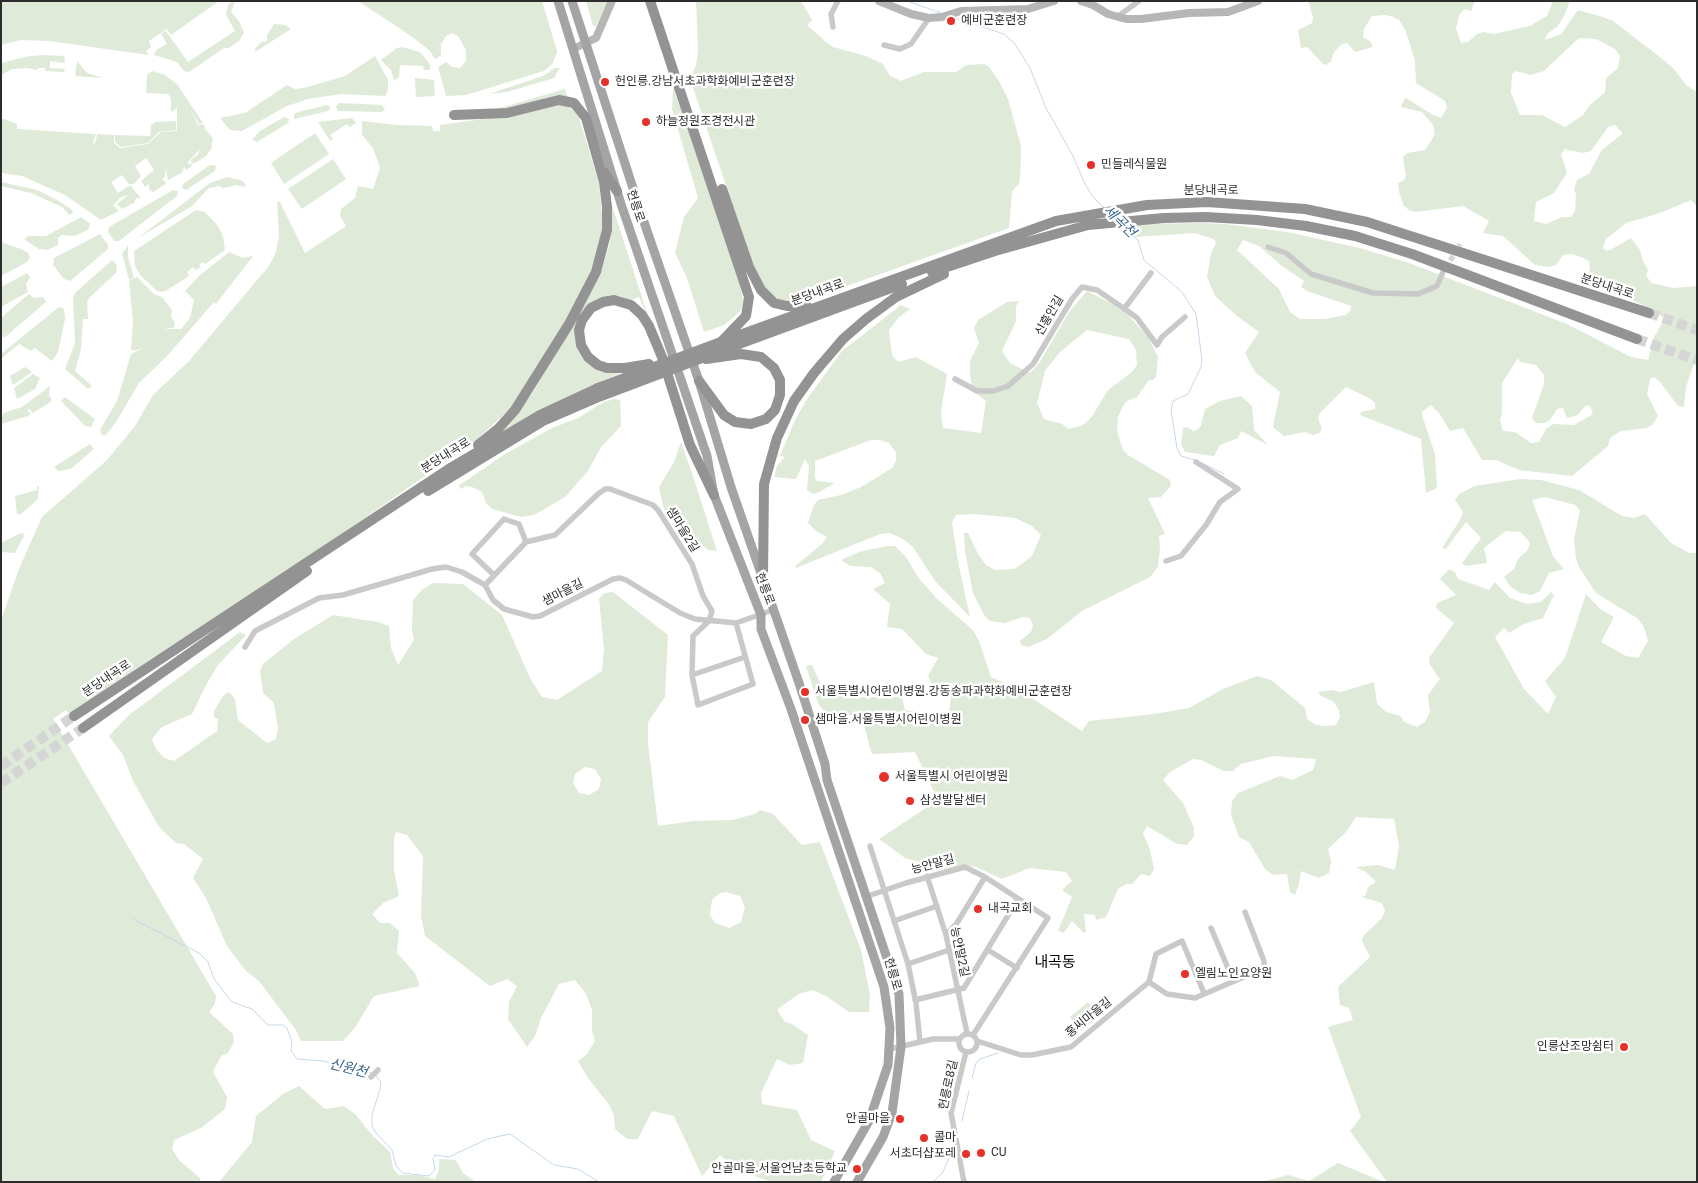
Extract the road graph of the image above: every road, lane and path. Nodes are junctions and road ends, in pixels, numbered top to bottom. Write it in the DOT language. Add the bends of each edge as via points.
graph roads {
  1 [pos="558,1"];
  2 [pos="572,1"];
  3 [pos="612,1"];
  4 [pos="650,1"];
  5 [pos="657,1"];
  6 [pos="838,1"];
  7 [pos="879,1"];
  8 [pos="1054,1"];
  9 [pos="1081,1"];
  10 [pos="1139,1"];
  11 [pos="1258,1"];
  12 [pos="1117,17"];
  13 [pos="929,18"];
  14 [pos="832,27"];
  15 [pos="586,44"];
  16 [pos="884,45"];
  17 [pos="573,49"];
  18 [pos="454,115"];
  19 [pos="595,121"];
  20 [pos="593,143"];
  21 [pos="705,152"];
  22 [pos="600,167"];
  23 [pos="617,190"];
  24 [pos="1268,247"];
  25 [pos="995,251"];
  26 [pos="1443,272"];
  27 [pos="1151,273"];
  28 [pos="814,307"];
  29 [pos="1124,309"];
  30 [pos="1649,314"];
  31 [pos="1185,317"];
  32 [pos="1637,339"];
  33 [pos="738,341"];
  34 [pos="666,358"];
  35 [pos="955,379"];
  36 [pos="698,381"];
  37 [pos="600,392"];
  38 [pos="1196,462"];
  39 [pos="452,467"];
  40 [pos="714,495"];
  41 [pos="526,542"];
  42 [pos="1166,561"];
  43 [pos="494,575"];
  44 [pos="763,577"];
  45 [pos="485,585"];
  46 [pos="773,610"];
  47 [pos="761,614"];
  48 [pos="709,621"];
  49 [pos="736,623"];
  50 [pos="245,647"];
  51 [pos="745,657"];
  52 [pos="692,675"];
  53 [pos="74,716"];
  54 [pos="83,728"];
  55 [pos="870,846"];
  56 [pos="928,876"];
  57 [pos="985,877"];
  58 [pos="885,890"];
  59 [pos="868,896"];
  60 [pos="1018,899"];
  61 [pos="937,906"];
  62 [pos="1245,912"];
  63 [pos="894,921"];
  64 [pos="1211,928"];
  65 [pos="946,935"];
  66 [pos="949,950"];
  67 [pos="988,950"];
  68 [pos="908,964"];
  69 [pos="1017,968"];
  70 [pos="1233,980"];
  71 [pos="1149,982"];
  72 [pos="957,991"];
  73 [pos="1204,993"];
  74 [pos="916,1000"];
  75 [pos="970,1034"];
  76 [pos="959,1039"];
  77 [pos="977,1041"];
  78 [pos="920,1042"];
  79 [pos="901,1047"];
  80 [pos="890,1049"];
  81 [pos="966,1052"];
  82 [pos="378,1070"];
  83 [pos="371,1076"];
  84 [pos="834,1182"];
  85 [pos="857,1182"];
  86 [pos="964,1182"];
  1 -- 17 [label="main road, 헌릉로"];
  2 -- 15 [label="main road, 헌릉로"];
  3 -- 15 [label="street" via="598,35"];
  4 -- 21 [label="highway"];
  5 -- 21 [label="highway"];
  6 -- 14 [label="street" via="831,14"];
  7 -- 13 [label="street"];
  8 -- 13 [label="street" via="1028,9 962,11"];
  9 -- 12 [label="street"];
  10 -- 12 [label="street"];
  11 -- 12 [label="street" via="1228,12 1141,19"];
  13 -- 16 [label="street" via="911,44 900,48"];
  15 -- 17 [label="street"];
  15 -- 36 [label="main road, 헌릉로"];
  17 -- 19 [label="main road, 헌릉로"];
  18 -- 20 [label="highway" via="498,114 559,100 570,101 583,112"];
  19 -- 20 [label="highway"];
  19 -- 23 [label="main road, 헌릉로"];
  20 -- 22 [label="highway"];
  21 -- 28 [label="highway" via="761,290 774,302"];
  21 -- 33 [label="highway" via="749,297"];
  22 -- 23 [label="highway"];
  22 -- 39 [label="highway" via="606,189 607,230 596,272 539,375 515,410 498,429"];
  23 -- 40 [label="main road, 헌릉로" via="707,456"];
  24 -- 26 [label="street" via="1286,252 1311,274 1373,293 1418,294 1437,286"];
  25 -- 32 [label="highway, 분당내곡로" via="1088,226 1119,222 1206,217 1306,226 1355,236 1412,254"];
  25 -- 33 [label="highway, 분당내곡로"];
  25 -- 44 [label="highway" via="896,297 843,339 814,373 794,402 780,431 764,484"];
  27 -- 29 [label="street"];
  28 -- 30 [label="highway, 분당내곡로" via="1056,221 1146,205 1207,202 1337,215 1408,234"];
  28 -- 33 [label="highway, 분당내곡로"];
  29 -- 31 [label="street, 신흥안길" via="1137,318 1157,345"];
  29 -- 35 [label="street, 신흥안길" via="1097,290 1082,286 1033,364 1008,386 994,391 977,391"];
  33 -- 34 [label="highway, 분당내곡로, bridge" via="722,340"];
  33 -- 36 [label="highway" via="774,368 780,380 775,410 766,419 751,424 735,422 724,415"];
  33 -- 37 [label="highway, 분당내곡로, bridge" via="702,360"];
  34 -- 34 [label="highway, bridge" via="645,320 631,305 611,300 586,312 580,326 580,341 586,354 596,363 619,368"];
  34 -- 37 [label="highway, 분당내곡로, bridge"];
  34 -- 40 [label="highway" via="690,445"];
  36 -- 44 [label="main road, 헌릉로"];
  37 -- 39 [label="highway, 분당내곡로" via="540,415"];
  37 -- 54 [label="highway, 분당내곡로" via="543,421 455,474 305,572"];
  38 -- 42 [label="street" via="1238,489 1220,502 1181,556"];
  39 -- 53 [label="highway, 분당내곡로"];
  40 -- 47 [label="main road, 헌릉로"];
  41 -- 43 [label="street"];
  41 -- 43 [label="street" via="519,524 504,519 472,554"];
  41 -- 48 [label="street, 샘마을2길" via="555,535 605,489 654,505 692,564 712,611"];
  43 -- 45 [label="street"];
  44 -- 46 [label="main road, 헌릉로"];
  45 -- 48 [label="street, 샘마을길" via="493,600 504,609 533,617 620,578 680,613"];
  45 -- 50 [label="street, 샘마을길" via="446,567 432,569 343,595 320,598 255,631"];
  46 -- 47 [label="street, 샘마을길"];
  46 -- 59 [label="main road, 헌릉로"];
  47 -- 49 [label="street, 샘마을길"];
  47 -- 80 [label="main road, 헌릉로" via="761,629 884,987"];
  48 -- 49 [label="street, 샘마을길"];
  48 -- 52 [label="street" via="693,636"];
  49 -- 51 [label="street"];
  51 -- 52 [label="street"];
  51 -- 52 [label="street" via="753,684 698,705"];
  55 -- 58 [label="street"];
  56 -- 57 [label="street, 능안말길" via="965,866"];
  56 -- 58 [label="street, 능안말길"];
  56 -- 61 [label="street, 능안말2길"];
  57 -- 60 [label="street, 능안말길"];
  57 -- 65 [label="street"];
  58 -- 59 [label="street, 능안말길"];
  58 -- 63 [label="street"];
  59 -- 79 [label="main road, 헌릉로" via="899,994"];
  60 -- 67 [label="street"];
  60 -- 69 [label="street, 능안말길" via="1048,918"];
  61 -- 63 [label="street"];
  61 -- 65 [label="street, 능안말2길"];
  62 -- 70 [label="street" via="1264,966"];
  63 -- 68 [label="street"];
  64 -- 70 [label="street"];
  65 -- 66 [label="street, 능안말2길"];
  66 -- 68 [label="street"];
  66 -- 72 [label="street, 능안말2길"];
  67 -- 69 [label="street"];
  67 -- 72 [label="street" via="964,988"];
  68 -- 74 [label="street"];
  69 -- 75 [label="street, 능안말길"];
  70 -- 73 [label="street"];
  71 -- 73 [label="street" via="1167,994 1195,998"];
  71 -- 73 [label="street" via="1156,954 1182,940"];
  71 -- 77 [label="street, 홍씨마을길" via="1071,1046 1032,1056"];
  72 -- 74 [label="street"];
  72 -- 75 [label="street, 능안말2길"];
  74 -- 78 [label="street"];
  75 -- 76 [label="street"];
  75 -- 77 [label="street"];
  76 -- 78 [label="street"];
  76 -- 81 [label="street" via="960,1047"];
  77 -- 81 [label="street" via="974,1049"];
  78 -- 79 [label="street"];
  79 -- 80 [label="street"];
  79 -- 85 [label="main road, 헌릉로" via="892,1112 883,1137"];
  80 -- 84 [label="main road, 헌릉로" via="876,1104 866,1128"];
  81 -- 86 [label="street, 헌릉로8길" via="951,1113"];
  82 -- 83 [label="street"];
}
